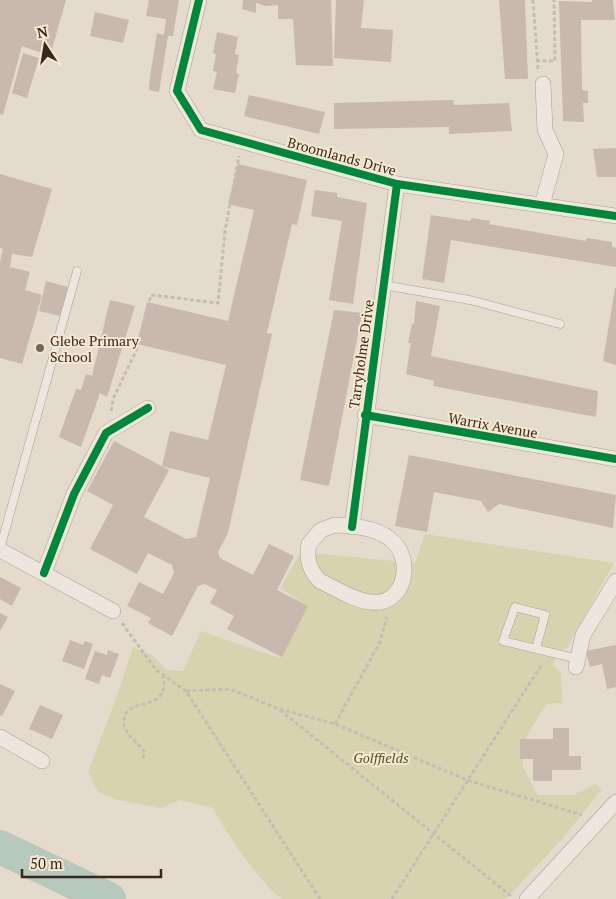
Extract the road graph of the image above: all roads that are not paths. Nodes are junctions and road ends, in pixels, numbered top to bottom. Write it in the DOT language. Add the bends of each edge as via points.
graph roads {
  1 [pos="199,0"];
  2 [pos="543,84"];
  3 [pos="397,184"];
  4 [pos="542,205"];
  5 [pos="616,216"];
  6 [pos="77,271"];
  7 [pos="383,285"];
  8 [pos="560,324"];
  9 [pos="148,408"];
  10 [pos="365,415"];
  11 [pos="616,459"];
  12 [pos="352,527"];
  13 [pos="0,550"];
  14 [pos="44,574"];
  15 [pos="616,581"];
  16 [pos="113,611"];
  17 [pos="536,649"];
  18 [pos="577,663"];
  19 [pos="0,737"];
  20 [pos="42,761"];
  21 [pos="616,802"];
  22 [pos="527,899"];
  1 -- 3 [label="street, Broomlands Drive" via="177,91 201,130"];
  2 -- 4 [label="street" via="545,130 556,154"];
  3 -- 4 [label="street, Broomlands Drive"];
  3 -- 7 [label="street, Tarryholme Drive"];
  4 -- 5 [label="street, Broomlands Drive"];
  6 -- 13 [label="lane"];
  7 -- 8 [label="lane" via="470,300"];
  7 -- 10 [label="street, Tarryholme Drive"];
  9 -- 14 [label="street" via="106,433 74,494"];
  10 -- 11 [label="street, Warrix Avenue"];
  10 -- 12 [label="street, Tarryholme Drive"];
  12 -- 12 [label="street" via="383,534 398,546 403,555 404,579 395,594 384,601 371,603 354,597 320,581 311,570 308,550 314,536 328,527"];
  13 -- 14 [label="street"];
  14 -- 16 [label="street"];
  15 -- 18 [label="street" via="583,635"];
  17 -- 17 [label="lane" via="503,641 514,607 546,615"];
  17 -- 18 [label="lane"];
  19 -- 20 [label="street"];
  21 -- 22 [label="street"];
}
